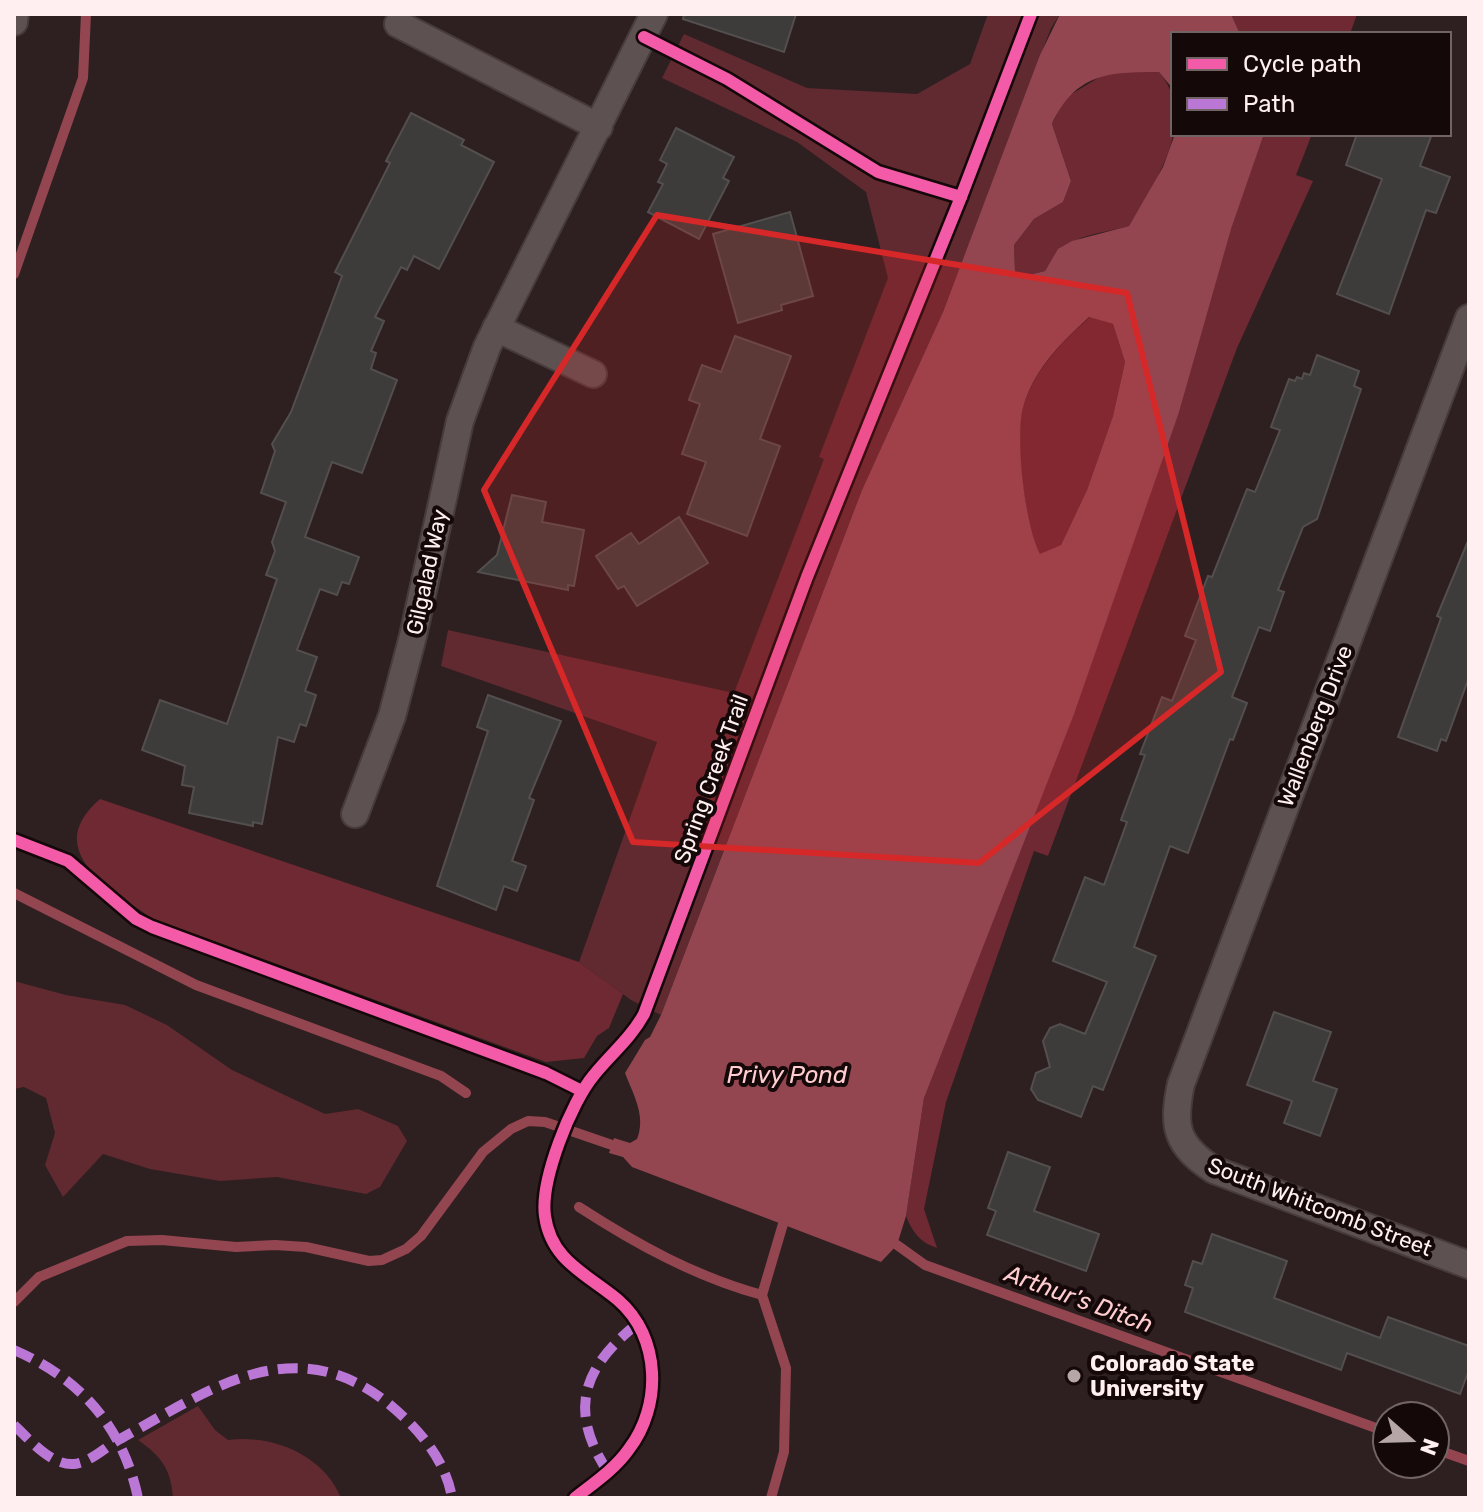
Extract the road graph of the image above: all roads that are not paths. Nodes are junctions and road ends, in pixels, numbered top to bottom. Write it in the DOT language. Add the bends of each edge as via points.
graph roads {
  1 [pos="15,14"];
  2 [pos="654,14"];
  3 [pos="14,22"];
  4 [pos="398,24"];
  5 [pos="599,127"];
  6 [pos="1469,318"];
  7 [pos="496,328"];
  8 [pos="593,374"];
  9 [pos="355,814"];
  10 [pos="1180,1137"];
  11 [pos="1469,1265"];
  1 -- 3 [label="street"];
  2 -- 5 [label="street, Gilgalad Way"];
  4 -- 5 [label="street"];
  5 -- 7 [label="street, Gilgalad Way"];
  6 -- 10 [label="street, Wallenberg Drive" via="1181,1084 1174,1116"];
  7 -- 8 [label="street"];
  7 -- 9 [label="street, Gilgalad Way" via="460,421 392,716"];
  10 -- 11 [label="street, South Whitcomb Street" via="1192,1156 1214,1170"];
}
